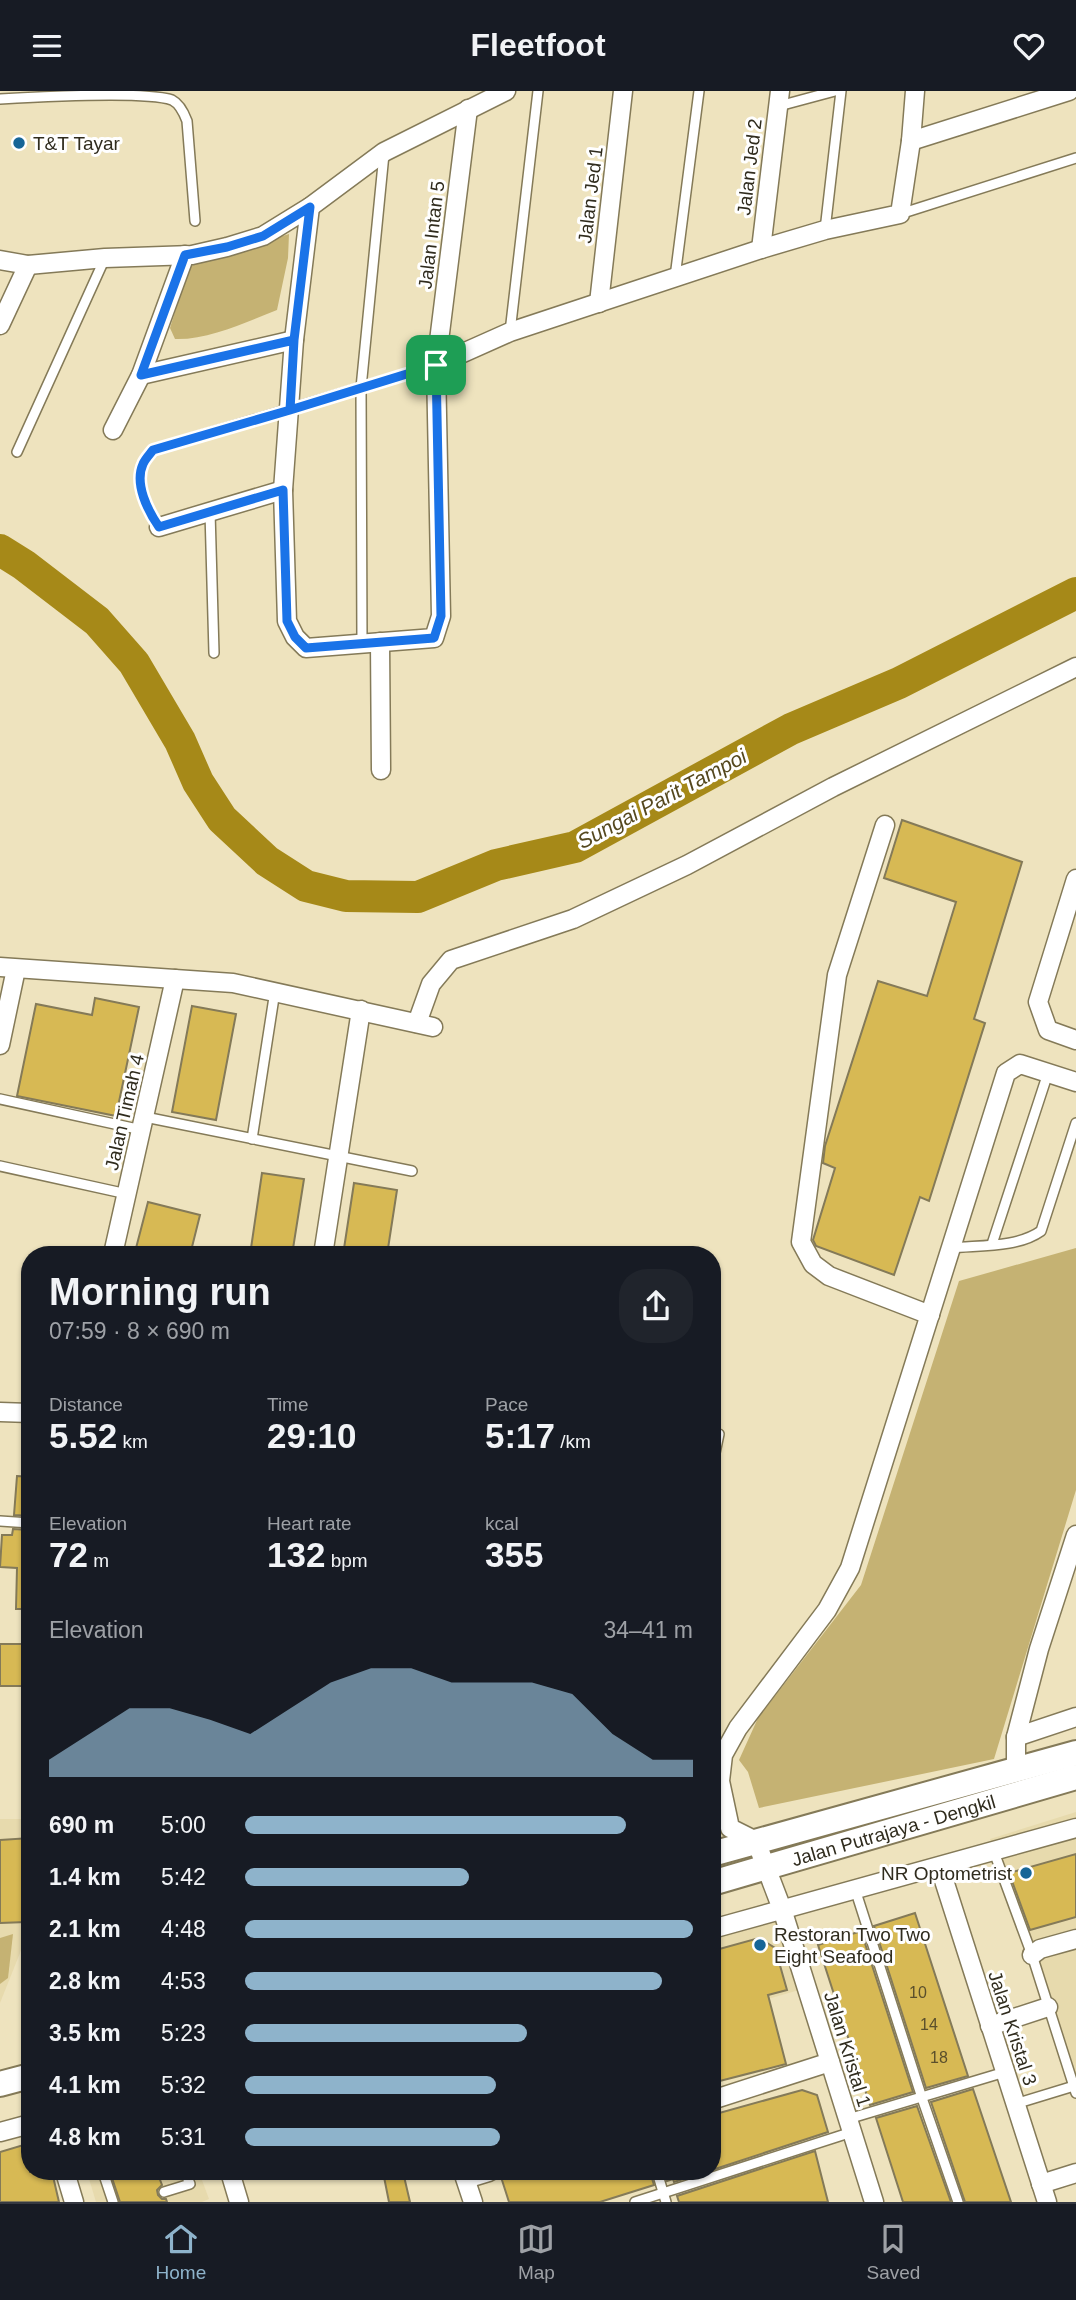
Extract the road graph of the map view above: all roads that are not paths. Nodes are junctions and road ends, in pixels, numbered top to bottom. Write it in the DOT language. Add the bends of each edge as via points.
graph roads {
  1 [pos="506,91"];
  2 [pos="538,91"];
  3 [pos="624,91"];
  4 [pos="699,91"];
  5 [pos="835,91"];
  6 [pos="841,91"];
  7 [pos="915,91"];
  8 [pos="1069,91"];
  9 [pos="0,99"];
  10 [pos="779,99"];
  11 [pos="468,109"];
  12 [pos="911,141"];
  13 [pos="384,152"];
  14 [pos="1076,157"];
  15 [pos="310,207"];
  16 [pos="900,214"];
  17 [pos="195,221"];
  18 [pos="825,230"];
  19 [pos="761,249"];
  20 [pos="185,255"];
  21 [pos="105,258"];
  22 [pos="0,260"];
  23 [pos="28,265"];
  24 [pos="675,278"];
  25 [pos="599,303"];
  26 [pos="0,325"];
  27 [pos="510,332"];
  28 [pos="294,340"];
  29 [pos="436,365"];
  30 [pos="141,375"];
  31 [pos="361,388"];
  32 [pos="290,410"];
  33 [pos="113,430"];
  34 [pos="17,452"];
  35 [pos="283,490"];
  36 [pos="211,512"];
  37 [pos="159,527"];
  38 [pos="371,643"];
  39 [pos="214,653"];
  40 [pos="1076,667"];
  41 [pos="381,770"];
  42 [pos="885,825"];
  43 [pos="1076,879"];
  44 [pos="8,968"];
  45 [pos="175,979"];
  46 [pos="275,992"];
  47 [pos="361,1010"];
  48 [pos="1076,1040"];
  49 [pos="0,1045"];
  50 [pos="1048,1073"];
  51 [pos="1076,1081"];
  52 [pos="0,1099"];
  53 [pos="1076,1123"];
  54 [pos="143,1124"];
  55 [pos="252,1139"];
  56 [pos="338,1157"];
  57 [pos="0,1166"];
  58 [pos="412,1171"];
  59 [pos="127,1194"];
  60 [pos="992,1244"];
  61 [pos="115,1246"];
  62 [pos="324,1246"];
  63 [pos="951,1248"];
  64 [pos="930,1315"];
  65 [pos="0,1412"];
  66 [pos="21,1413"];
  67 [pos="0,1521"];
  68 [pos="21,1522"];
  69 [pos="1076,1535"];
  70 [pos="1076,1717"];
  71 [pos="1016,1737"];
  72 [pos="1076,1752"];
  73 [pos="1016,1769"];
  74 [pos="721,1772"];
  75 [pos="1076,1777"];
  76 [pos="721,1786"];
  77 [pos="1076,1828"];
  78 [pos="756,1841"];
  79 [pos="721,1851"];
  80 [pos="994,1852"];
  81 [pos="764,1867"];
  82 [pos="940,1868"];
  83 [pos="721,1880"];
  84 [pos="855,1889"];
  85 [pos="782,1909"];
  86 [pos="721,1926"];
  87 [pos="1076,1938"];
  88 [pos="1032,1955"];
  89 [pos="1048,2007"];
  90 [pos="990,2027"];
  91 [pos="21,2061"];
  92 [pos="830,2062"];
  93 [pos="0,2067"];
  94 [pos="1005,2072"];
  95 [pos="21,2078"];
  96 [pos="0,2084"];
  97 [pos="1075,2089"];
  98 [pos="721,2097"];
  99 [pos="922,2098"];
  100 [pos="1015,2104"];
  101 [pos="21,2126"];
  102 [pos="850,2126"];
  103 [pos="0,2132"];
  104 [pos="1076,2173"];
  105 [pos="721,2176"];
  106 [pos="67,2180"];
  107 [pos="106,2180"];
  108 [pos="189,2180"];
  109 [pos="233,2180"];
  110 [pos="466,2180"];
  111 [pos="659,2180"];
  112 [pos="709,2180"];
  113 [pos="1041,2184"];
  114 [pos="164,2192"];
  115 [pos="665,2197"];
  116 [pos="74,2202"];
  117 [pos="113,2202"];
  118 [pos="240,2202"];
  119 [pos="473,2202"];
  120 [pos="635,2202"];
  121 [pos="874,2202"];
  122 [pos="958,2202"];
  123 [pos="1047,2202"];
  1 -- 11 [label="street"];
  2 -- 27 [label="lane"];
  3 -- 25 [label="street, Jalan Jed 1"];
  4 -- 24 [label="lane"];
  5 -- 10 [label="lane"];
  6 -- 18 [label="lane"];
  7 -- 12 [label="street"];
  8 -- 12 [label="street"];
  9 -- 17 [label="lane" via="130,93 173,100 187,121"];
  10 -- 19 [label="street, Jalan Jed 2"];
  11 -- 13 [label="street"];
  11 -- 29 [label="street, Jalan Intan 5"];
  12 -- 16 [label="street"];
  13 -- 15 [label="street"];
  13 -- 31 [label="lane"];
  14 -- 16 [label="lane"];
  15 -- 20 [label="street" via="263,236"];
  15 -- 28 [label="street"];
  16 -- 18 [label="street"];
  18 -- 19 [label="street"];
  19 -- 24 [label="street"];
  20 -- 21 [label="street"];
  20 -- 30 [label="street"];
  21 -- 23 [label="street"];
  21 -- 34 [label="lane"];
  22 -- 23 [label="street"];
  23 -- 26 [label="street"];
  24 -- 25 [label="street"];
  25 -- 27 [label="street"];
  27 -- 29 [label="street"];
  28 -- 30 [label="street"];
  28 -- 32 [label="street"];
  29 -- 31 [label="lane"];
  29 -- 38 [label="street, Jalan Intan 5" via="441,616 434,638"];
  30 -- 33 [label="street"];
  31 -- 32 [label="lane"];
  31 -- 38 [label="lane"];
  32 -- 35 [label="street"];
  32 -- 37 [label="lane" via="153,450 142,465 141,486 149,513"];
  35 -- 36 [label="street"];
  35 -- 38 [label="street" via="287,621 295,637 306,648"];
  36 -- 37 [label="street"];
  36 -- 39 [label="lane"];
  38 -- 41 [label="street"];
  40 -- 47 [label="street" via="573,919 451,960 431,984 425,1025"];
  42 -- 64 [label="street" via="837,975 801,1242 813,1264 829,1276"];
  43 -- 48 [label="street" via="1038,1002 1048,1030"];
  44 -- 45 [label="street"];
  44 -- 49 [label="street"];
  45 -- 46 [label="street" via="233,983"];
  45 -- 54 [label="street, Jalan Timah 4"];
  46 -- 47 [label="street"];
  46 -- 55 [label="lane"];
  47 -- 56 [label="street"];
  50 -- 51 [label="street"];
  50 -- 60 [label="lane"];
  50 -- 63 [label="street" via="1020,1064 1006,1073"];
  52 -- 54 [label="lane"];
  53 -- 60 [label="lane" via="1041,1231"];
  54 -- 55 [label="lane"];
  54 -- 59 [label="street, Jalan Timah 4"];
  55 -- 56 [label="lane"];
  56 -- 58 [label="lane"];
  56 -- 62 [label="street"];
  57 -- 59 [label="lane"];
  59 -- 61 [label="street, Jalan Timah 4"];
  60 -- 63 [label="lane"];
  63 -- 64 [label="street"];
  64 -- 74 [label="street" via="850,1568 827,1610 738,1728 723,1755"];
  65 -- 66 [label="street"];
  67 -- 68 [label="lane"];
  69 -- 71 [label="street"];
  70 -- 71 [label="street"];
  71 -- 73 [label="street"];
  72 -- 73 [label="main road, Jalan Putrajaya - Dengkil"];
  73 -- 78 [label="main road, Jalan Putrajaya - Dengkil"];
  75 -- 81 [label="main road, Jalan Putrajaya - Dengkil"];
  76 -- 78 [label="street" via="730,1828"];
  77 -- 80 [label="street"];
  78 -- 79 [label="main road, Jalan Putrajaya - Dengkil"];
  78 -- 81 [label="street, Jalan Kristal 1"];
  80 -- 82 [label="street"];
  80 -- 88 [label="lane"];
  81 -- 83 [label="main road, Jalan Putrajaya - Dengkil"];
  81 -- 85 [label="street, Jalan Kristal 1"];
  82 -- 84 [label="street"];
  82 -- 90 [label="street, Jalan Kristal 3"];
  84 -- 85 [label="street"];
  84 -- 99 [label="lane"];
  85 -- 86 [label="street"];
  85 -- 92 [label="street, Jalan Kristal 1"];
  87 -- 88 [label="street"];
  88 -- 89 [label="lane"];
  89 -- 90 [label="street"];
  89 -- 97 [label="lane"];
  90 -- 94 [label="street, Jalan Kristal 3"];
  91 -- 93 [label="main road"];
  92 -- 98 [label="street"];
  92 -- 102 [label="street, Jalan Kristal 1"];
  94 -- 99 [label="lane"];
  94 -- 100 [label="street, Jalan Kristal 3"];
  95 -- 96 [label="main road"];
  97 -- 100 [label="lane"];
  99 -- 102 [label="lane"];
  99 -- 122 [label="lane"];
  100 -- 113 [label="street, Jalan Kristal 3"];
  101 -- 103 [label="street"];
  102 -- 105 [label="lane"];
  102 -- 121 [label="street, Jalan Kristal 1"];
  104 -- 113 [label="street"];
  106 -- 116 [label="street"];
  107 -- 117 [label="lane"];
  108 -- 114 [label="lane"];
  109 -- 118 [label="street"];
  110 -- 119 [label="street"];
  111 -- 115 [label="lane"];
  112 -- 115 [label="lane"];
  113 -- 123 [label="street, Jalan Kristal 3"];
  115 -- 120 [label="lane"];
}
